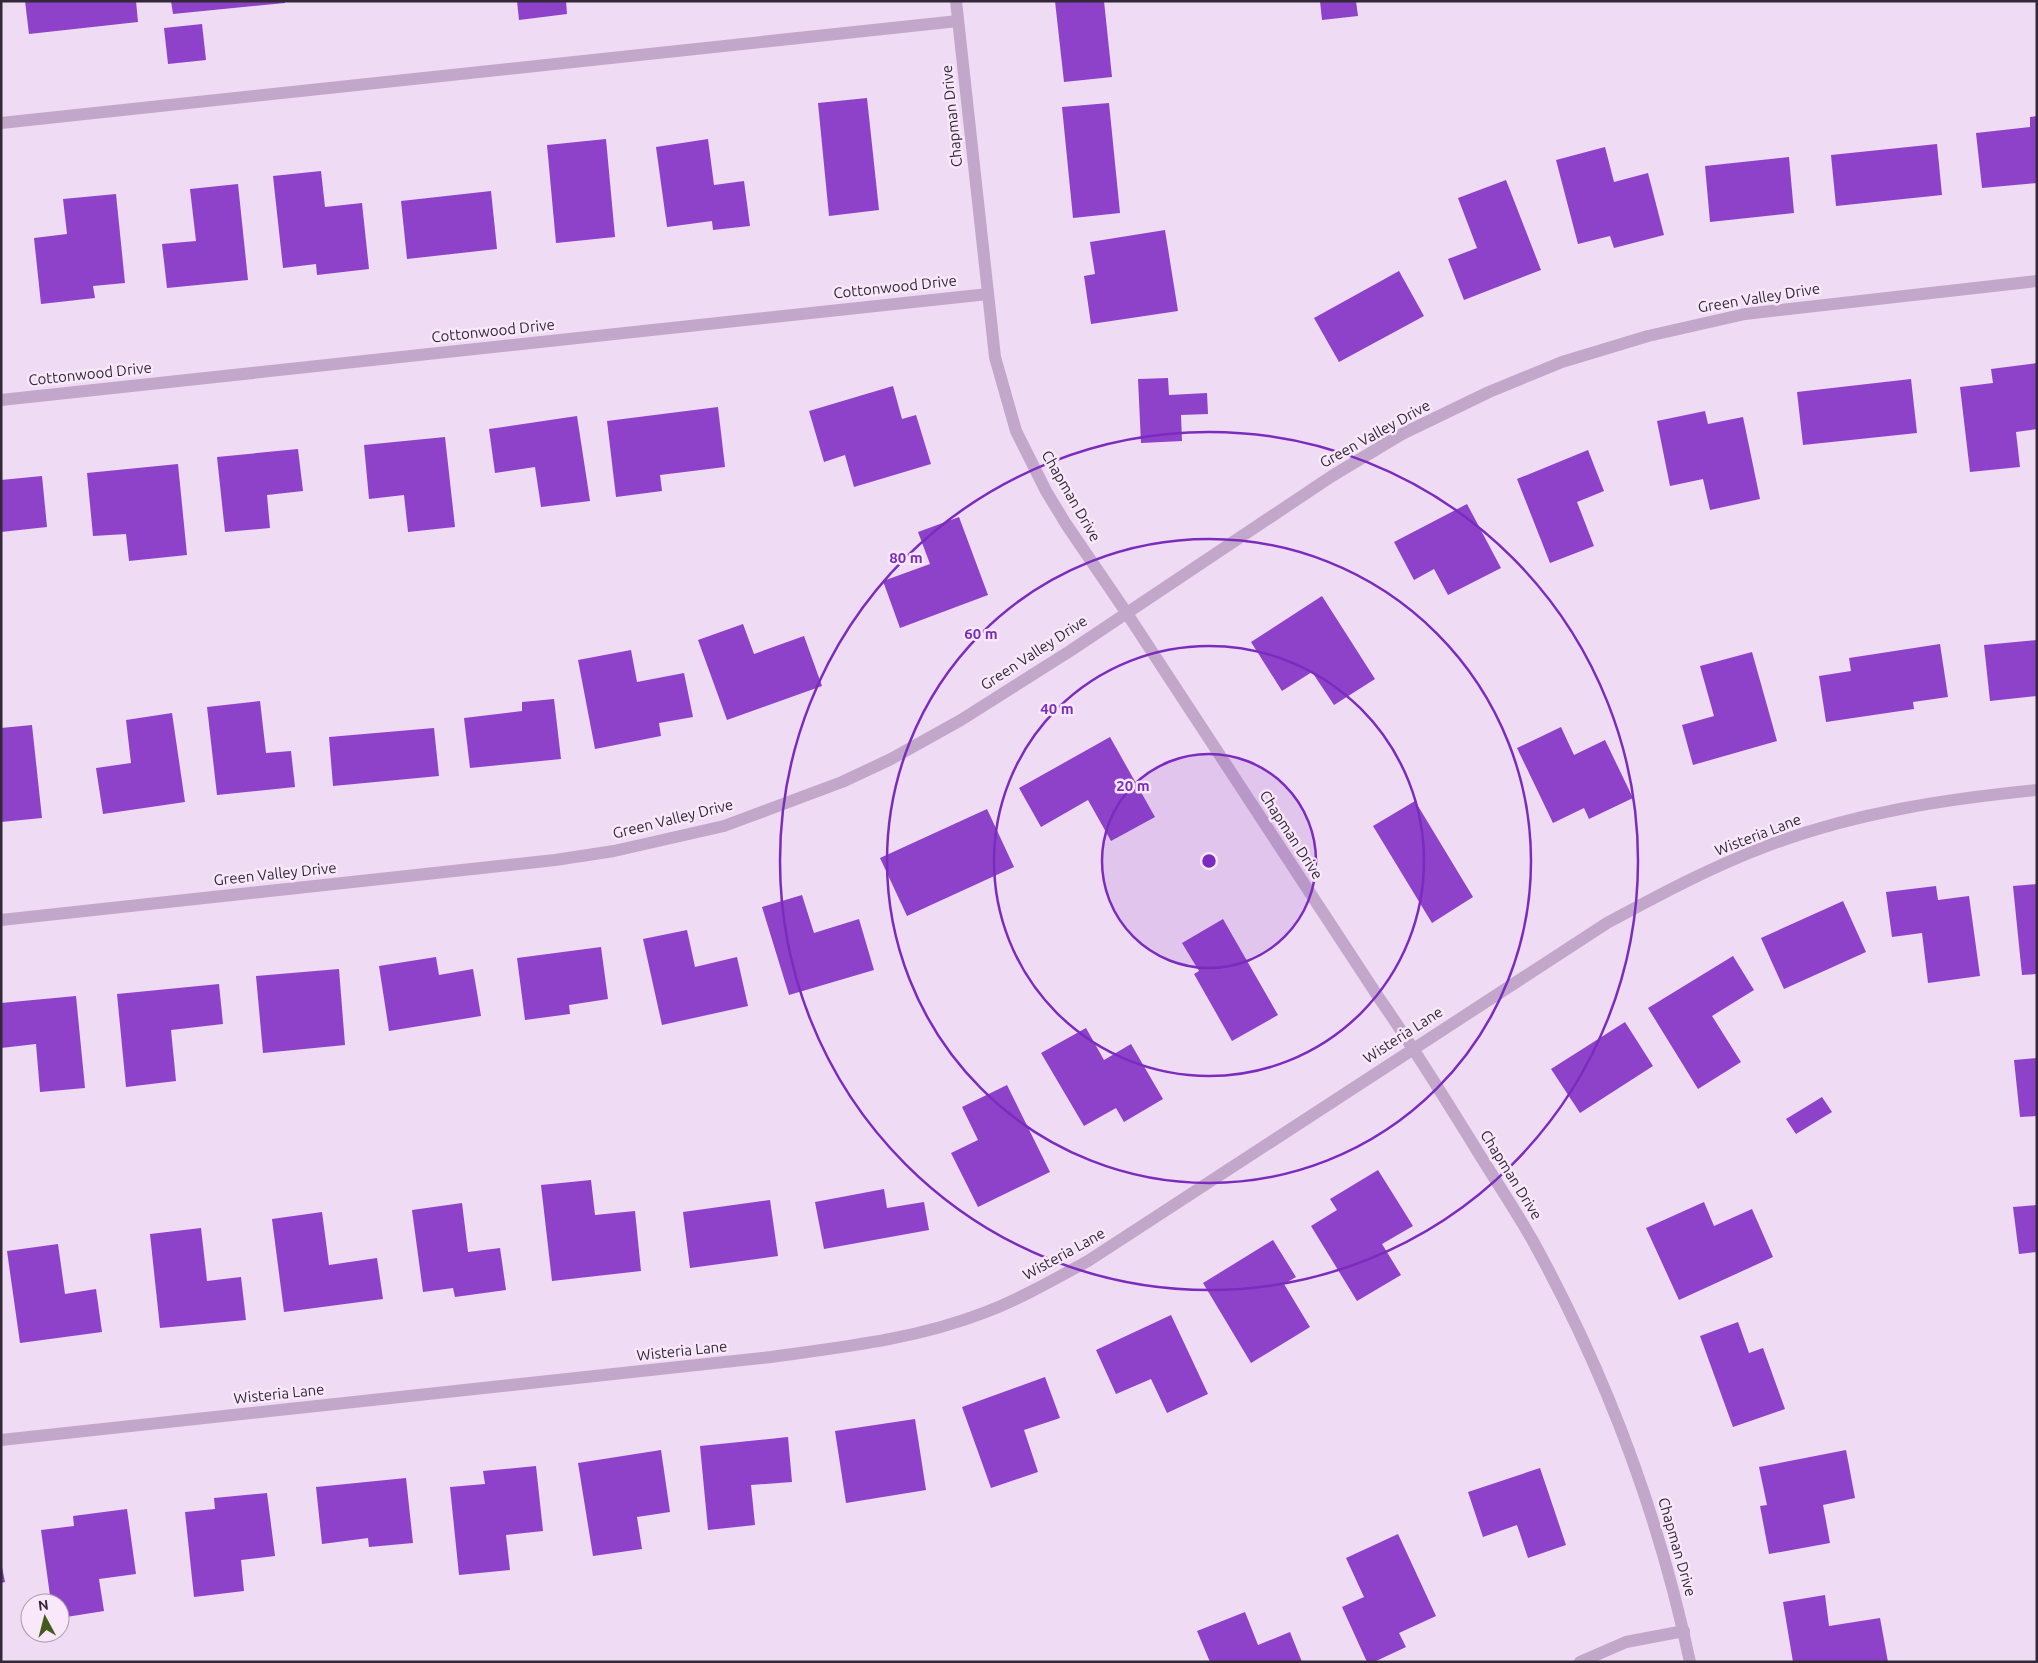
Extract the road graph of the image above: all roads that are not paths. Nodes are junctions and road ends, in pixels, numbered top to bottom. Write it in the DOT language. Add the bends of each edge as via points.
graph roads {
  1 [pos="956,1"];
  2 [pos="958,21"];
  3 [pos="1,123"];
  4 [pos="2037,281"];
  5 [pos="988,294"];
  6 [pos="1,400"];
  7 [pos="1126,612"];
  8 [pos="2037,790"];
  9 [pos="1,920"];
  10 [pos="1414,1048"];
  11 [pos="1,1440"];
  12 [pos="1684,1631"];
  13 [pos="1580,1662"];
  14 [pos="1690,1662"];
  1 -- 2 [label="street, Chapman Drive"];
  2 -- 3 [label="street"];
  2 -- 5 [label="street, Chapman Drive"];
  4 -- 7 [label="street, Green Valley Drive" via="1745,314 1648,336 1562,362 1489,392 1402,434 1332,476"];
  5 -- 6 [label="street, Cottonwood Drive"];
  5 -- 7 [label="street, Chapman Drive" via="995,357 1016,431 1066,524"];
  7 -- 9 [label="street, Green Valley Drive" via="962,720 891,759 842,782 724,826 614,852 555,860"];
  7 -- 10 [label="street, Chapman Drive"];
  8 -- 10 [label="street, Wisteria Lane" via="1918,804 1821,828 1767,846 1680,884 1607,923"];
  10 -- 11 [label="street, Wisteria Lane" via="1088,1261 986,1312 929,1330 883,1341 771,1357"];
  10 -- 12 [label="street, Chapman Drive" via="1533,1242 1576,1325 1644,1491"];
  12 -- 13 [label="street" via="1626,1642"];
  12 -- 14 [label="street, Chapman Drive"];
}
